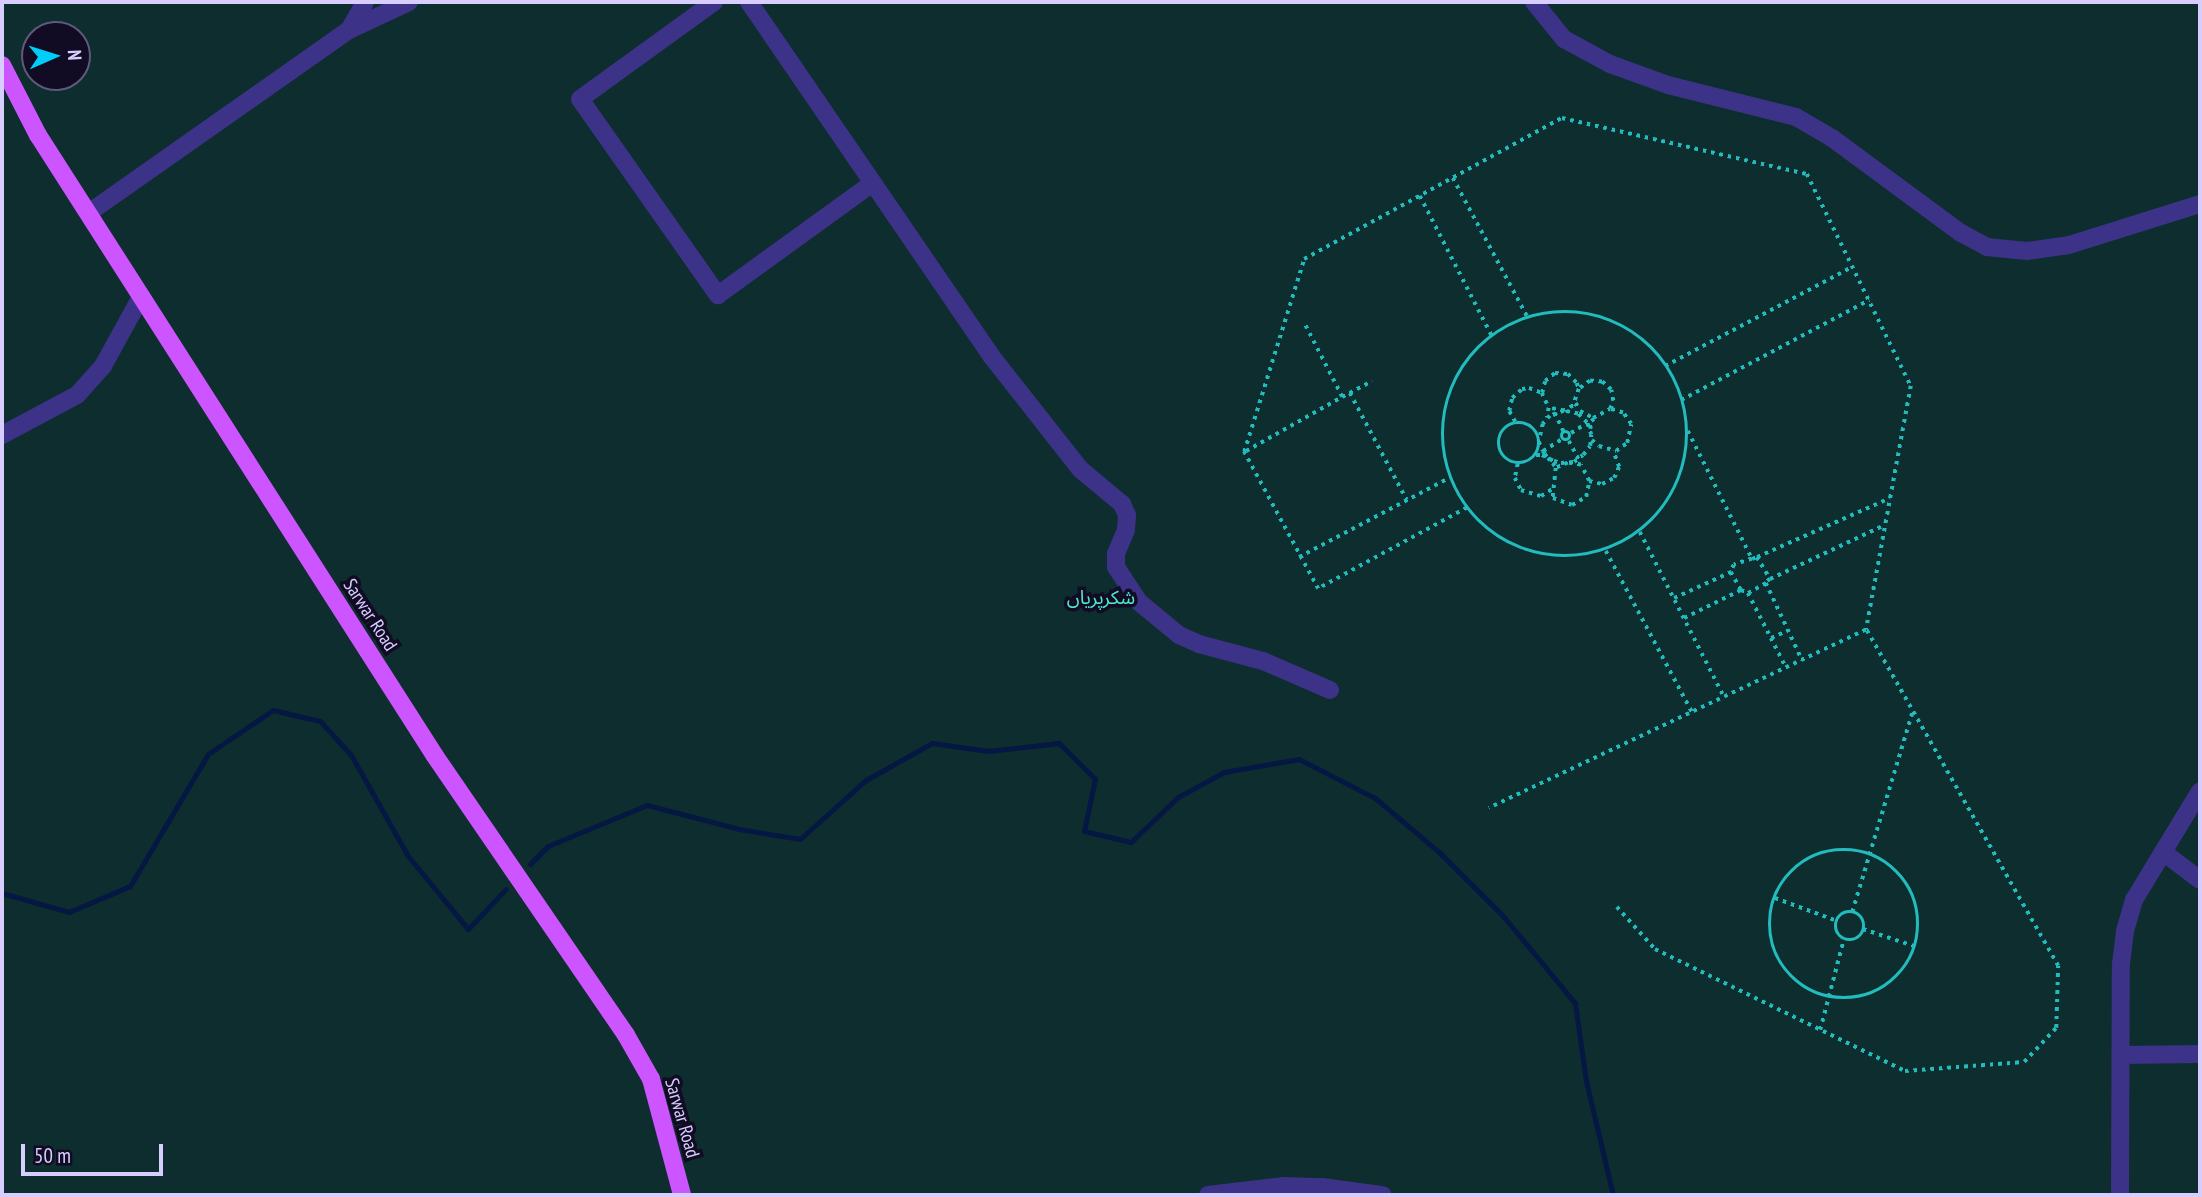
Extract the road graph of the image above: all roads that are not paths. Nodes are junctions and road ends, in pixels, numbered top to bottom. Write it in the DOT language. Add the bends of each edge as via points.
graph roads {
  1 [pos="365,2"];
  2 [pos="410,2"];
  3 [pos="714,2"];
  4 [pos="749,2"];
  5 [pos="1534,2"];
  6 [pos="349,30"];
  7 [pos="2,65"];
  8 [pos="873,183"];
  9 [pos="2200,205"];
  10 [pos="90,212"];
  11 [pos="141,297"];
  12 [pos="2,435"];
  13 [pos="1330,690"];
  14 [pos="2200,791"];
  15 [pos="2163,852"];
  16 [pos="2200,880"];
  17 [pos="2200,1054"];
  18 [pos="2121,1055"];
  19 [pos="1284,1191"];
  20 [pos="1322,1191"];
  21 [pos="1243,1192"];
  22 [pos="682,1195"];
  23 [pos="1208,1195"];
  24 [pos="1382,1195"];
  25 [pos="2120,1195"];
  1 -- 6 [label="street"];
  2 -- 6 [label="street"];
  3 -- 8 [label="street" via="580,99 718,295"];
  4 -- 8 [label="street"];
  5 -- 9 [label="street" via="1564,39 1611,64 1668,86 1796,117 1987,247 2026,251 2069,245"];
  6 -- 10 [label="street"];
  7 -- 10 [label="main road, Sarwar Road" via="38,135"];
  8 -- 13 [label="street" via="992,358 1080,469 1122,504 1126,530 1116,567 1139,603 1179,635 1295,672"];
  10 -- 11 [label="main road, Sarwar Road"];
  11 -- 12 [label="street" via="103,366 77,395"];
  11 -- 22 [label="main road, Sarwar Road" via="435,756 626,1035 651,1079"];
  14 -- 15 [label="street"];
  15 -- 16 [label="street"];
  15 -- 18 [label="street" via="2134,900 2125,931"];
  17 -- 18 [label="street"];
  18 -- 25 [label="street"];
  19 -- 20 [label="street"];
  19 -- 21 [label="street"];
  20 -- 24 [label="street"];
  21 -- 23 [label="street"];
}
